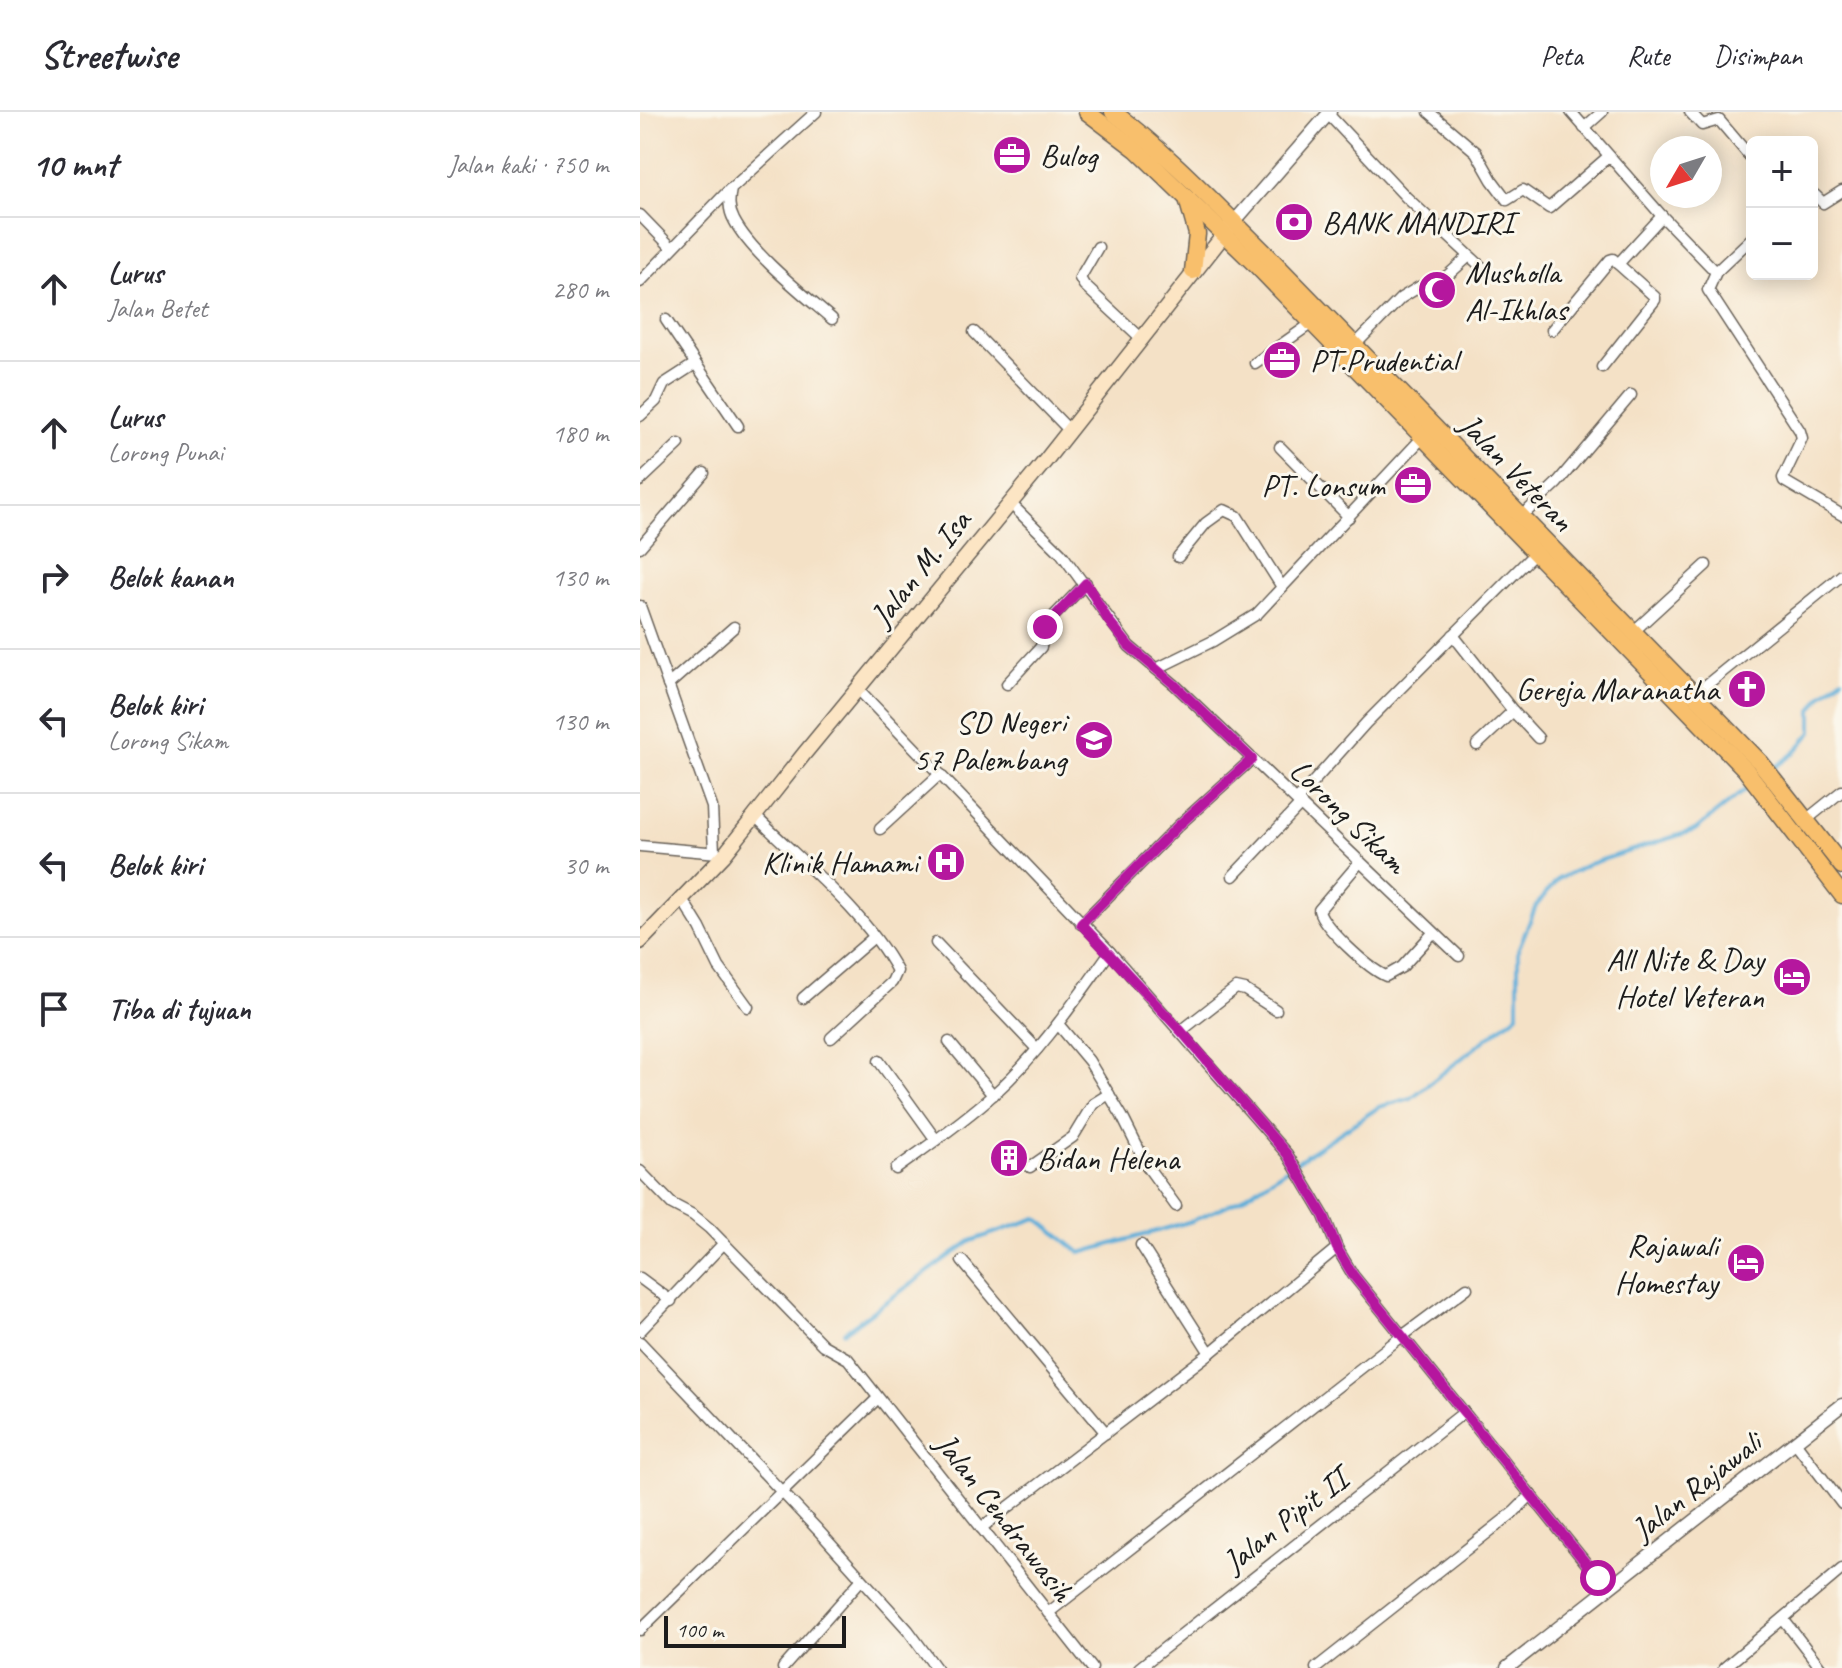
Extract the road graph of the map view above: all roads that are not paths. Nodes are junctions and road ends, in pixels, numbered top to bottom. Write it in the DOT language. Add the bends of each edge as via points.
graph roads {
  1 [pos="816,112"];
  2 [pos="1087,112"];
  3 [pos="1113,112"];
  4 [pos="1429,112"];
  5 [pos="1571,112"];
  6 [pos="1602,112"];
  7 [pos="1690,112"];
  8 [pos="1329,113"];
  9 [pos="1584,128"];
  10 [pos="1141,143"];
  11 [pos="1746,152"];
  12 [pos="1609,156"];
  13 [pos="731,189"];
  14 [pos="1842,191"];
  15 [pos="1185,196"];
  16 [pos="1818,198"];
  17 [pos="640,215"];
  18 [pos="1662,216"];
  19 [pos="1229,227"];
  20 [pos="1746,244"];
  21 [pos="1098,247"];
  22 [pos="672,248"];
  23 [pos="1468,257"];
  24 [pos="1618,264"];
  25 [pos="1193,271"];
  26 [pos="1486,271"];
  27 [pos="1716,272"];
  28 [pos="640,282"];
  29 [pos="832,319"];
  30 [pos="666,320"];
  31 [pos="1312,323"];
  32 [pos="1552,330"];
  33 [pos="974,332"];
  34 [pos="1141,338"];
  35 [pos="1354,346"];
  36 [pos="1255,363"];
  37 [pos="695,364"];
  38 [pos="1602,367"];
  39 [pos="1631,395"];
  40 [pos="640,416"];
  41 [pos="738,426"];
  42 [pos="1068,429"];
  43 [pos="1423,437"];
  44 [pos="679,444"];
  45 [pos="1280,447"];
  46 [pos="704,473"];
  47 [pos="640,481"];
  48 [pos="1010,503"];
  49 [pos="1842,515"];
  50 [pos="1349,517"];
  51 [pos="1521,517"];
  52 [pos="640,547"];
  53 [pos="1535,553"];
  54 [pos="1178,557"];
  55 [pos="1706,565"];
  56 [pos="1842,575"];
  57 [pos="1086,583"];
  58 [pos="1282,587"];
  59 [pos="640,606"];
  60 [pos="734,627"];
  61 [pos="1633,632"];
  62 [pos="1453,635"];
  63 [pos="1156,669"];
  64 [pos="1007,684"];
  65 [pos="668,685"];
  66 [pos="859,690"];
  67 [pos="1694,695"];
  68 [pos="1513,711"];
  69 [pos="1538,738"];
  70 [pos="1477,745"];
  71 [pos="1252,759"];
  72 [pos="1752,765"];
  73 [pos="940,774"];
  74 [pos="1842,791"];
  75 [pos="1299,802"];
  76 [pos="755,816"];
  77 [pos="1800,825"];
  78 [pos="880,829"];
  79 [pos="640,846"];
  80 [pos="719,853"];
  81 [pos="1359,863"];
  82 [pos="1842,866"];
  83 [pos="1233,876"];
  84 [pos="1842,895"];
  85 [pos="682,899"];
  86 [pos="1081,924"];
  87 [pos="1433,933"];
  88 [pos="874,937"];
  89 [pos="640,942"];
  90 [pos="936,943"];
  91 [pos="1110,952"];
  92 [pos="1459,956"];
  93 [pos="803,998"];
  94 [pos="748,1007"];
  95 [pos="1276,1010"];
  96 [pos="1058,1024"];
  97 [pos="1181,1031"];
  98 [pos="831,1038"];
  99 [pos="949,1042"];
  100 [pos="1037,1049"];
  101 [pos="879,1061"];
  102 [pos="1109,1094"];
  103 [pos="993,1095"];
  104 [pos="936,1140"];
  105 [pos="1030,1167"];
  106 [pos="896,1169"];
  107 [pos="640,1171"];
  108 [pos="1176,1206"];
  109 [pos="724,1243"];
  110 [pos="1141,1245"];
  111 [pos="1337,1248"];
  112 [pos="962,1261"];
  113 [pos="640,1278"];
  114 [pos="1467,1288"];
  115 [pos="671,1301"];
  116 [pos="640,1331"];
  117 [pos="1401,1337"];
  118 [pos="640,1342"];
  119 [pos="1210,1353"];
  120 [pos="878,1398"];
  121 [pos="1842,1405"];
  122 [pos="1463,1413"];
  123 [pos="1106,1433"];
  124 [pos="1795,1442"];
  125 [pos="781,1494"];
  126 [pos="1531,1495"];
  127 [pos="1842,1504"];
  128 [pos="981,1528"];
  129 [pos="1842,1569"];
  130 [pos="861,1580"];
  131 [pos="1607,1589"];
  132 [pos="1048,1613"];
  133 [pos="1783,1619"];
  134 [pos="640,1630"];
  135 [pos="783,1668"];
  136 [pos="936,1668"];
  137 [pos="1092,1668"];
  138 [pos="1139,1668"];
  139 [pos="1316,1668"];
  140 [pos="1507,1668"];
  141 [pos="1724,1668"];
  142 [pos="1821,1668"];
  1 -- 13 [label="street"];
  2 -- 10 [label="highway"];
  3 -- 10 [label="highway"];
  4 -- 12 [label="street" via="1476,152 1510,200 1523,190 1549,208"];
  5 -- 9 [label="street"];
  6 -- 9 [label="street"];
  7 -- 11 [label="street" via="1702,125 1719,120"];
  8 -- 19 [label="street"];
  8 -- 23 [label="street"];
  9 -- 12 [label="street"];
  10 -- 15 [label="highway"];
  10 -- 19 [label="highway"];
  12 -- 18 [label="street"];
  13 -- 22 [label="street"];
  13 -- 29 [label="street" via="730,210 745,236"];
  14 -- 16 [label="street" via="1823,203"];
  15 -- 19 [label="highway"];
  15 -- 25 [label="highway" via="1197,234"];
  17 -- 22 [label="street"];
  18 -- 24 [label="street"];
  18 -- 27 [label="street"];
  19 -- 25 [label="main road, Jalan M. Isa"];
  19 -- 31 [label="highway, Jalan Veteran"];
  19 -- 35 [label="highway, Jalan Veteran"];
  20 -- 27 [label="street"];
  21 -- 34 [label="street" via="1080,278"];
  22 -- 28 [label="street"];
  23 -- 26 [label="street"];
  23 -- 35 [label="street" via="1447,276 1401,298"];
  24 -- 32 [label="street" via="1610,260"];
  24 -- 38 [label="street" via="1656,299"];
  25 -- 34 [label="main road, Jalan M. Isa"];
  27 -- 49 [label="street" via="1708,290 1800,431 1802,438 1784,481"];
  30 -- 37 [label="street"];
  31 -- 36 [label="street"];
  31 -- 43 [label="highway, Jalan Veteran"];
  33 -- 42 [label="street"];
  34 -- 42 [label="main road, Jalan M. Isa"];
  35 -- 51 [label="highway, Jalan Veteran"];
  37 -- 40 [label="street" via="664,384"];
  37 -- 41 [label="street"];
  39 -- 51 [label="street"];
  42 -- 48 [label="main road, Jalan M. Isa"];
  43 -- 50 [label="street"];
  43 -- 53 [label="highway, Jalan Veteran"];
  44 -- 47 [label="street"];
  45 -- 50 [label="street"];
  46 -- 52 [label="street"];
  48 -- 57 [label="street, Lorong Sikam"];
  48 -- 66 [label="main road, Jalan M. Isa"];
  50 -- 58 [label="street"];
  51 -- 61 [label="highway, Jalan Veteran"];
  53 -- 62 [label="street"];
  53 -- 72 [label="highway, Jalan Veteran"];
  54 -- 58 [label="street" via="1206,523 1231,511"];
  55 -- 61 [label="street"];
  56 -- 67 [label="street"];
  57 -- 63 [label="street, Lorong Sikam" via="1119,635"];
  57 -- 64 [label="street" via="1046,624 1041,647"];
  58 -- 63 [label="street" via="1247,621"];
  59 -- 65 [label="street"];
  60 -- 65 [label="street"];
  61 -- 67 [label="highway, Jalan Veteran"];
  62 -- 68 [label="street"];
  62 -- 75 [label="street" via="1366,723"];
  63 -- 71 [label="street, Lorong Sikam"];
  65 -- 80 [label="street" via="712,807"];
  66 -- 73 [label="street"];
  66 -- 76 [label="main road, Jalan M. Isa"];
  67 -- 72 [label="highway, Jalan Veteran"];
  68 -- 69 [label="street"];
  68 -- 70 [label="street"];
  71 -- 75 [label="street, Lorong Sikam"];
  71 -- 86 [label="street"];
  72 -- 77 [label="highway" via="1769,800"];
  72 -- 77 [label="highway" via="1784,790"];
  73 -- 78 [label="street"];
  73 -- 86 [label="street"];
  74 -- 77 [label="street"];
  75 -- 81 [label="street, Lorong Sikam"];
  75 -- 83 [label="street"];
  76 -- 80 [label="main road, Jalan M. Isa"];
  76 -- 88 [label="street"];
  77 -- 82 [label="highway"];
  77 -- 84 [label="highway"];
  79 -- 80 [label="street"];
  80 -- 85 [label="main road, Jalan M. Isa"];
  81 -- 87 [label="street, Lorong Sikam"];
  81 -- 87 [label="street" via="1319,915 1370,966 1386,976 1402,967"];
  85 -- 89 [label="main road, Jalan M. Isa"];
  85 -- 94 [label="street"];
  86 -- 91 [label="street"];
  87 -- 92 [label="street, Lorong Sikam"];
  88 -- 93 [label="street"];
  88 -- 98 [label="street" via="895,968 895,978"];
  90 -- 100 [label="street"];
  91 -- 96 [label="street"];
  91 -- 97 [label="street"];
  95 -- 97 [label="street" via="1236,988"];
  96 -- 100 [label="street"];
  96 -- 102 [label="street"];
  97 -- 111 [label="street" via="1287,1154"];
  99 -- 103 [label="street"];
  100 -- 103 [label="street"];
  101 -- 104 [label="street"];
  102 -- 105 [label="street" via="1093,1104 1073,1137"];
  102 -- 108 [label="street" via="1147,1166"];
  103 -- 104 [label="street"];
  104 -- 106 [label="street"];
  107 -- 109 [label="street, Jalan Cendrawasih" via="672,1204"];
  109 -- 115 [label="street"];
  109 -- 120 [label="street, Jalan Cendrawasih" via="823,1345 848,1359"];
  110 -- 119 [label="street"];
  111 -- 117 [label="street"];
  111 -- 119 [label="street"];
  112 -- 123 [label="street"];
  113 -- 115 [label="street"];
  114 -- 117 [label="street"];
  115 -- 116 [label="street"];
  117 -- 122 [label="street"];
  117 -- 132 [label="street"];
  118 -- 125 [label="street"];
  119 -- 123 [label="street"];
  120 -- 125 [label="street"];
  120 -- 128 [label="street, Jalan Cendrawasih"];
  121 -- 124 [label="street, Jalan Rajawali"];
  122 -- 126 [label="street"];
  122 -- 138 [label="street, Jalan Pipit II"];
  123 -- 128 [label="street"];
  124 -- 127 [label="street"];
  124 -- 131 [label="street, Jalan Rajawali"];
  125 -- 130 [label="street"];
  125 -- 134 [label="street"];
  126 -- 131 [label="street"];
  126 -- 139 [label="street"];
  128 -- 132 [label="street, Jalan Cendrawasih"];
  129 -- 133 [label="street"];
  130 -- 135 [label="street"];
  130 -- 136 [label="street"];
  131 -- 140 [label="street, Jalan Rajawali"];
  132 -- 137 [label="street, Jalan Cendrawasih"];
  133 -- 141 [label="street"];
  133 -- 142 [label="street"];
}
